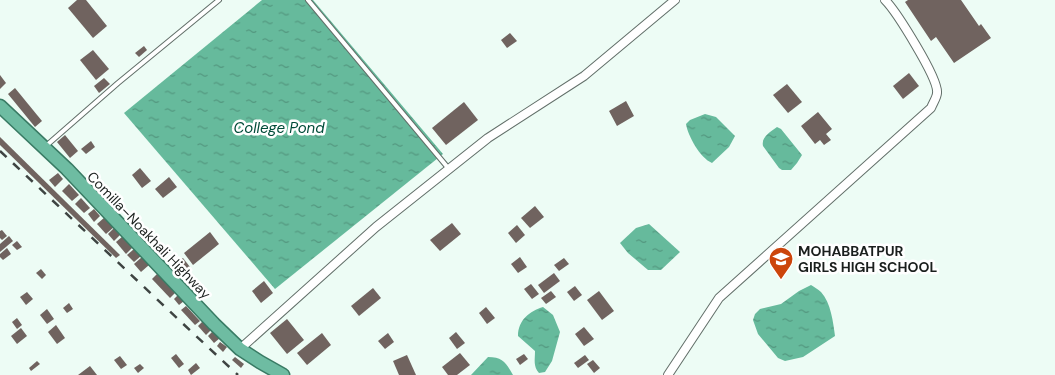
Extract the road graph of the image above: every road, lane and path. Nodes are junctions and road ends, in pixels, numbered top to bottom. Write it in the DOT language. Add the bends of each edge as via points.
graph roads {
  1 [pos="219,0"];
  2 [pos="308,0"];
  3 [pos="675,0"];
  4 [pos="885,0"];
  5 [pos="0,106"];
  6 [pos="44,148"];
  7 [pos="450,169"];
  8 [pos="240,349"];
  9 [pos="283,375"];
  10 [pos="668,375"];
  1 -- 6 [label="lane"];
  2 -- 7 [label="lane"];
  3 -- 7 [label="street" via="584,76 488,138"];
  4 -- 10 [label="street" via="934,79 937,93 931,108 719,298"];
  5 -- 6 [label="highway, Comilla–Noakhali Highway"];
  6 -- 8 [label="highway, Comilla–Noakhali Highway"];
  7 -- 8 [label="street" via="376,227"];
  8 -- 9 [label="highway, Comilla–Noakhali Highway"];
}
